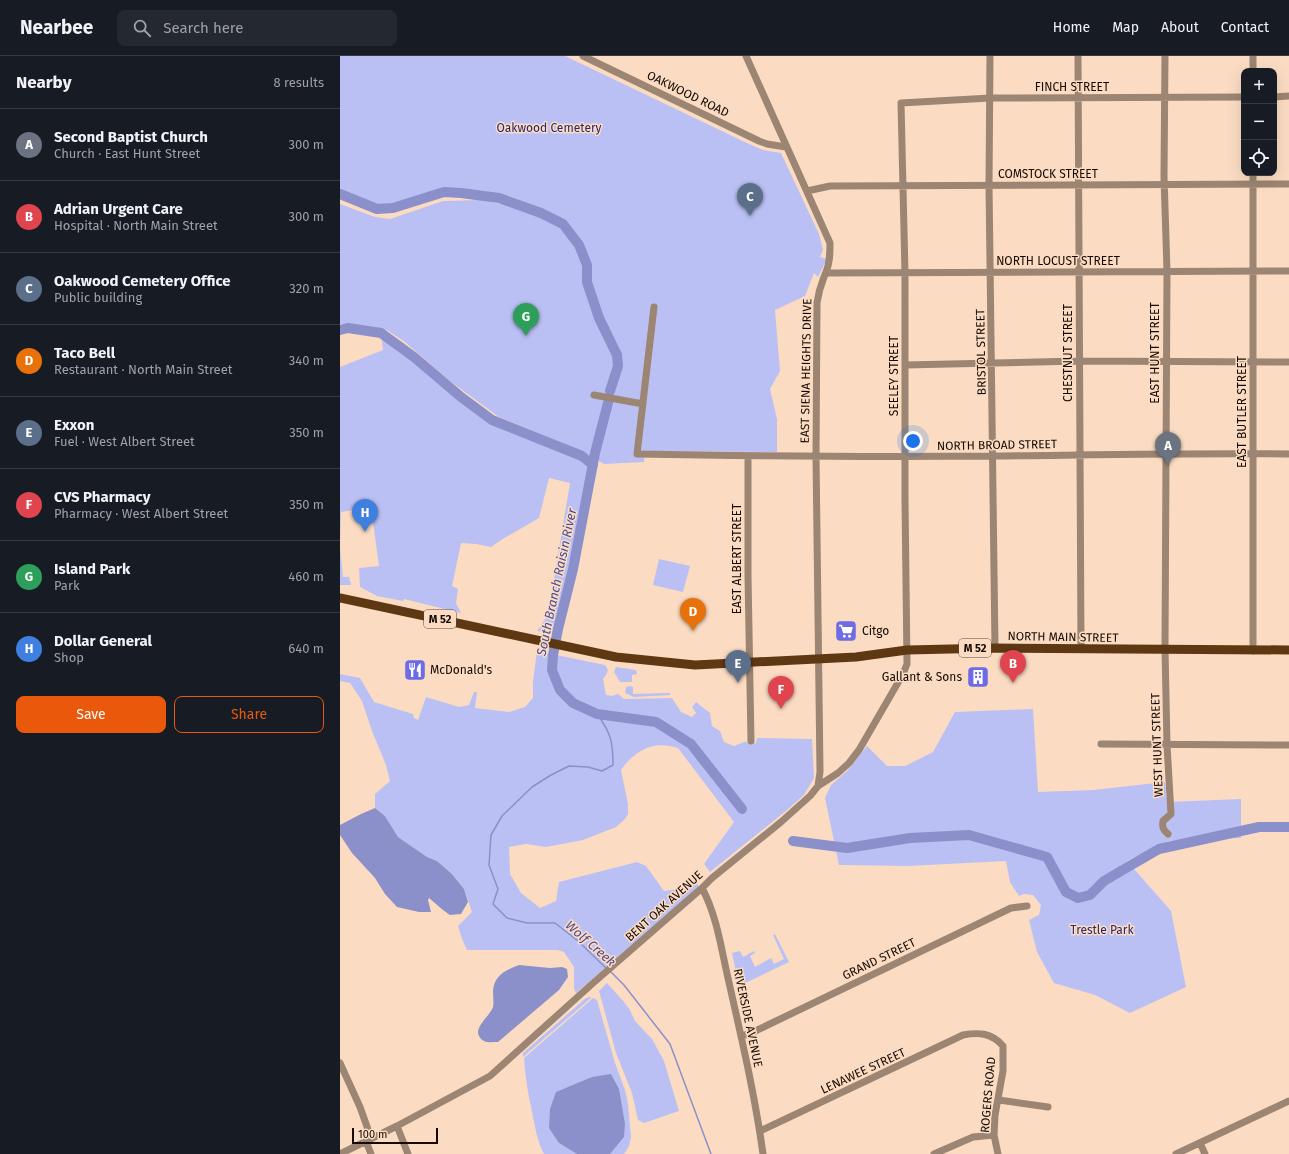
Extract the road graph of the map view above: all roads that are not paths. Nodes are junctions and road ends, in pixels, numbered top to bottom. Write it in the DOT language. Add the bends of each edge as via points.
graph roads {
  1 [pos="583,56"];
  2 [pos="746,56"];
  3 [pos="990,56"];
  4 [pos="1078,56"];
  5 [pos="1165,56"];
  6 [pos="1253,56"];
  7 [pos="1253,68"];
  8 [pos="1289,96"];
  9 [pos="1165,97"];
  10 [pos="1241,97"];
  11 [pos="1277,97"];
  12 [pos="990,98"];
  13 [pos="1078,98"];
  14 [pos="901,103"];
  15 [pos="786,147"];
  16 [pos="1253,176"];
  17 [pos="1164,184"];
  18 [pos="1253,184"];
  19 [pos="1289,184"];
  20 [pos="903,185"];
  21 [pos="989,185"];
  22 [pos="1079,185"];
  23 [pos="807,190"];
  24 [pos="1253,271"];
  25 [pos="1289,271"];
  26 [pos="991,272"];
  27 [pos="1079,272"];
  28 [pos="1167,272"];
  29 [pos="826,273"];
  30 [pos="905,273"];
  31 [pos="654,307"];
  32 [pos="1079,361"];
  33 [pos="1167,362"];
  34 [pos="1289,362"];
  35 [pos="992,363"];
  36 [pos="1254,363"];
  37 [pos="905,365"];
  38 [pos="594,395"];
  39 [pos="643,404"];
  40 [pos="1253,454"];
  41 [pos="1289,454"];
  42 [pos="1080,455"];
  43 [pos="1165,455"];
  44 [pos="748,456"];
  45 [pos="816,456"];
  46 [pos="993,456"];
  47 [pos="905,457"];
  48 [pos="340,598"];
  49 [pos="994,648"];
  50 [pos="1081,649"];
  51 [pos="1165,649"];
  52 [pos="907,650"];
  53 [pos="1289,650"];
  54 [pos="1253,651"];
  55 [pos="818,659"];
  56 [pos="750,662"];
  57 [pos="751,741"];
  58 [pos="1101,744"];
  59 [pos="1167,745"];
  60 [pos="1289,745"];
  61 [pos="818,786"];
  62 [pos="1168,834"];
  63 [pos="702,888"];
  64 [pos="1027,906"];
  65 [pos="976,1033"];
  66 [pos="741,1036"];
  67 [pos="340,1063"];
  68 [pos="999,1100"];
  69 [pos="1289,1101"];
  70 [pos="1048,1107"];
  71 [pos="396,1126"];
  72 [pos="760,1131"];
  73 [pos="994,1135"];
  74 [pos="368,1140"];
  75 [pos="1200,1143"];
  76 [pos="340,1154"];
  77 [pos="371,1154"];
  78 [pos="408,1154"];
  79 [pos="763,1154"];
  80 [pos="934,1154"];
  81 [pos="998,1154"];
  82 [pos="1176,1154"];
  83 [pos="1205,1154"];
  1 -- 15 [label="street, OAKWOOD ROAD" via="759,141"];
  2 -- 15 [label="street, EAST SIENA HEIGHTS DRIVE"];
  3 -- 12 [label="street, BRISTOL STREET"];
  4 -- 13 [label="street, CHESTNUT STREET"];
  5 -- 9 [label="street, EAST HUNT STREET"];
  6 -- 7 [label="street"];
  8 -- 11 [label="street"];
  9 -- 10 [label="street, FINCH STREET"];
  9 -- 13 [label="street, FINCH STREET"];
  9 -- 17 [label="street, EAST HUNT STREET"];
  12 -- 13 [label="street, FINCH STREET"];
  12 -- 14 [label="street, FINCH STREET"];
  12 -- 21 [label="street, BRISTOL STREET"];
  13 -- 22 [label="street, CHESTNUT STREET"];
  14 -- 20 [label="street, SEELEY STREET"];
  15 -- 23 [label="street, EAST SIENA HEIGHTS DRIVE"];
  16 -- 18 [label="street, EAST BUTLER STREET"];
  17 -- 18 [label="street, COMSTOCK STREET"];
  17 -- 22 [label="street, COMSTOCK STREET"];
  17 -- 28 [label="street, EAST HUNT STREET"];
  18 -- 19 [label="street, COMSTOCK STREET"];
  18 -- 24 [label="street, EAST BUTLER STREET"];
  20 -- 21 [label="street, COMSTOCK STREET"];
  20 -- 23 [label="street, COMSTOCK STREET" via="830,186"];
  20 -- 30 [label="street, SEELEY STREET"];
  21 -- 22 [label="street, COMSTOCK STREET"];
  21 -- 26 [label="street, BRISTOL STREET"];
  22 -- 27 [label="street, CHESTNUT STREET"];
  23 -- 29 [label="street, EAST SIENA HEIGHTS DRIVE" via="830,243"];
  24 -- 25 [label="street, NORTH LOCUST STREET"];
  24 -- 28 [label="street, NORTH LOCUST STREET"];
  24 -- 36 [label="street, EAST BUTLER STREET"];
  26 -- 27 [label="street, NORTH LOCUST STREET"];
  26 -- 30 [label="street, NORTH LOCUST STREET"];
  26 -- 35 [label="street, BRISTOL STREET"];
  27 -- 28 [label="street, NORTH LOCUST STREET"];
  27 -- 32 [label="street, CHESTNUT STREET"];
  28 -- 33 [label="street, EAST HUNT STREET"];
  29 -- 30 [label="street, NORTH LOCUST STREET"];
  29 -- 45 [label="street, EAST SIENA HEIGHTS DRIVE" via="820,284 817,303"];
  30 -- 37 [label="street, SEELEY STREET"];
  31 -- 39 [label="street, NORTH BROAD STREET"];
  32 -- 33 [label="street"];
  32 -- 35 [label="street"];
  32 -- 42 [label="street, CHESTNUT STREET"];
  33 -- 36 [label="street"];
  33 -- 43 [label="street, EAST HUNT STREET"];
  34 -- 36 [label="street"];
  35 -- 37 [label="street"];
  35 -- 46 [label="street, BRISTOL STREET"];
  36 -- 40 [label="street, EAST BUTLER STREET"];
  37 -- 47 [label="street, SEELEY STREET"];
  38 -- 39 [label="street"];
  39 -- 44 [label="street, NORTH BROAD STREET" via="637,454"];
  40 -- 41 [label="street, NORTH BROAD STREET"];
  40 -- 43 [label="street, NORTH BROAD STREET"];
  40 -- 54 [label="street, EAST BUTLER STREET"];
  42 -- 43 [label="street, NORTH BROAD STREET"];
  42 -- 46 [label="street, NORTH BROAD STREET"];
  42 -- 50 [label="street, CHESTNUT STREET"];
  43 -- 51 [label="street, EAST HUNT STREET"];
  44 -- 45 [label="street, NORTH BROAD STREET"];
  44 -- 56 [label="street, EAST ALBERT STREET"];
  45 -- 47 [label="street, NORTH BROAD STREET"];
  45 -- 55 [label="street, EAST SIENA HEIGHTS DRIVE"];
  46 -- 47 [label="street, NORTH BROAD STREET"];
  46 -- 49 [label="street, BRISTOL STREET"];
  47 -- 52 [label="street, SEELEY STREET"];
  48 -- 56 [label="main road, NORTH MAIN STREET / M 52" via="616,657 695,665"];
  49 -- 50 [label="main road, NORTH MAIN STREET / M 52"];
  49 -- 52 [label="main road, NORTH MAIN STREET / M 52"];
  50 -- 51 [label="main road, NORTH MAIN STREET / M 52"];
  51 -- 54 [label="main road, NORTH MAIN STREET / M 52"];
  51 -- 59 [label="street, WEST HUNT STREET"];
  52 -- 55 [label="main road, NORTH MAIN STREET / M 52"];
  52 -- 61 [label="street, BENT OAK AVENUE" via="907,664 903,674 859,750 838,773"];
  53 -- 54 [label="main road, NORTH MAIN STREET / M 52"];
  55 -- 56 [label="main road, NORTH MAIN STREET / M 52"];
  55 -- 61 [label="street, EAST SIENA HEIGHTS DRIVE"];
  56 -- 57 [label="street, EAST ALBERT STREET"];
  58 -- 59 [label="street"];
  59 -- 60 [label="street"];
  59 -- 62 [label="street, WEST HUNT STREET" via="1171,814 1163,821 1162,826"];
  61 -- 63 [label="street, BENT OAK AVENUE" via="781,822"];
  63 -- 66 [label="street, RIVERSIDE AVENUE" via="713,913"];
  63 -- 71 [label="street, BENT OAK AVENUE" via="490,1076"];
  64 -- 66 [label="street, GRAND STREET" via="1011,908"];
  65 -- 68 [label="street, ROGERS ROAD" via="993,1037 1003,1046"];
  65 -- 72 [label="street, LENAWEE STREET" via="963,1035"];
  66 -- 72 [label="street, RIVERSIDE AVENUE"];
  67 -- 74 [label="street" via="360,1107"];
  68 -- 70 [label="street"];
  68 -- 73 [label="street, ROGERS ROAD"];
  69 -- 75 [label="street"];
  71 -- 74 [label="street, BENT OAK AVENUE"];
  71 -- 78 [label="street"];
  72 -- 79 [label="street, RIVERSIDE AVENUE"];
  73 -- 80 [label="street" via="973,1137"];
  73 -- 81 [label="street, ROGERS ROAD"];
  74 -- 76 [label="street, BENT OAK AVENUE"];
  74 -- 77 [label="street"];
  75 -- 82 [label="street"];
  75 -- 83 [label="street"];
}
